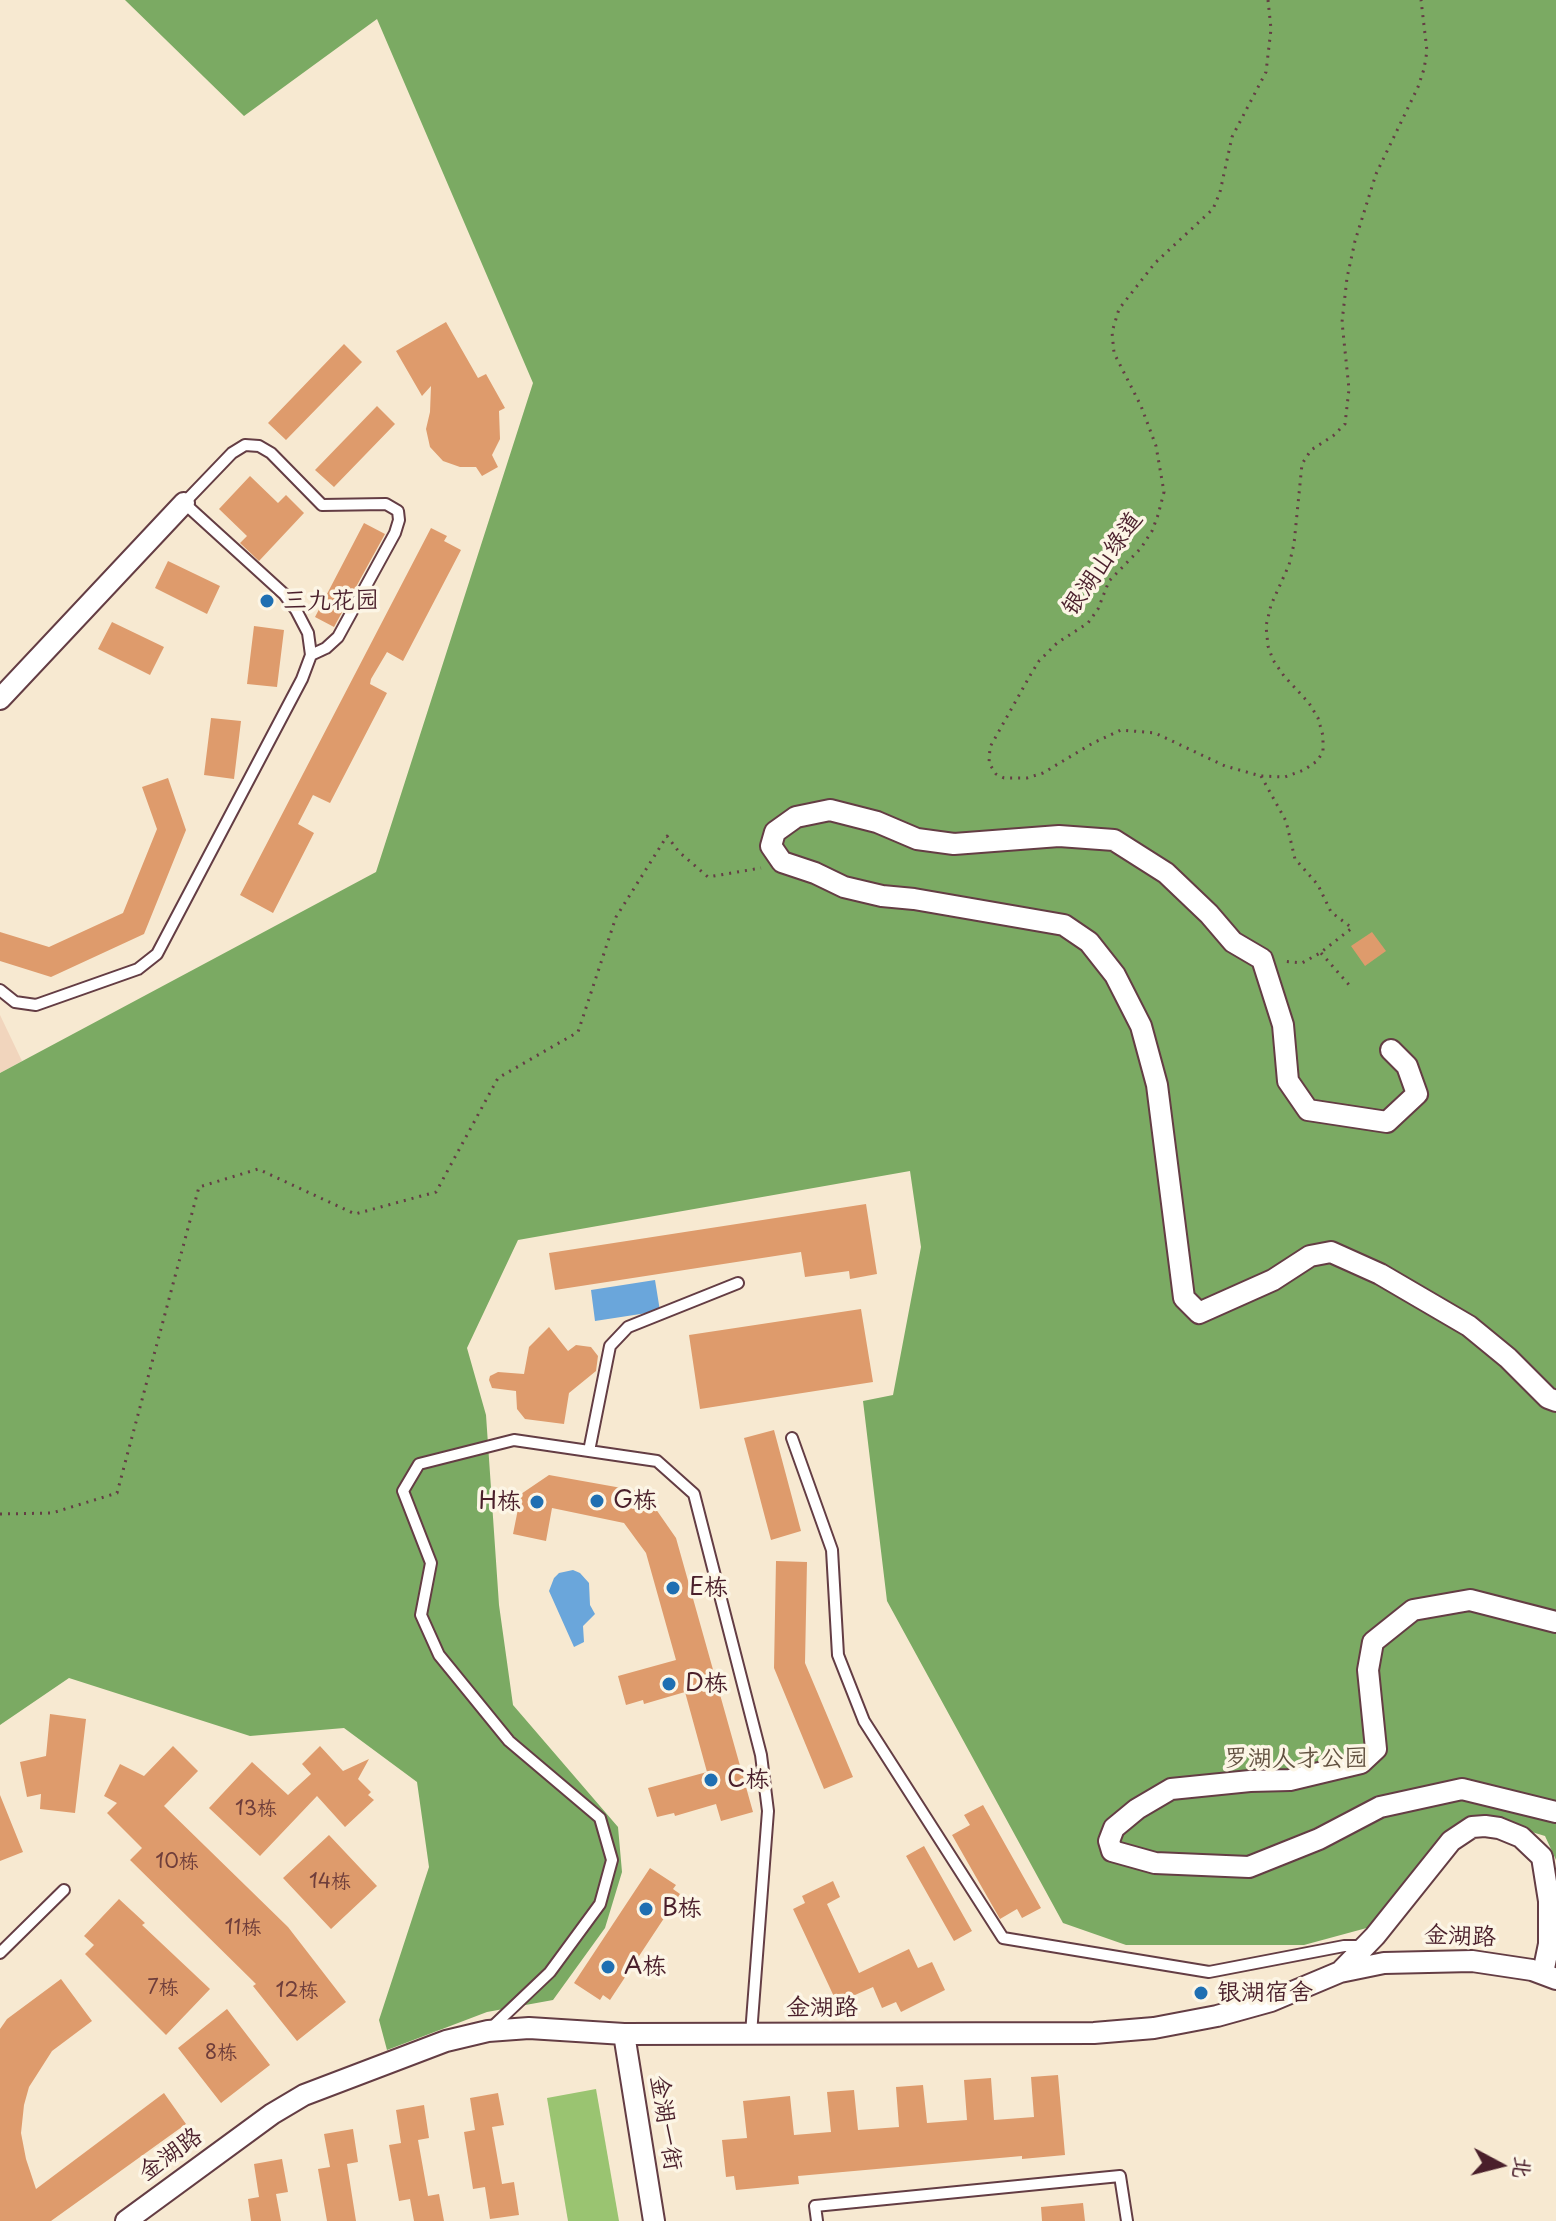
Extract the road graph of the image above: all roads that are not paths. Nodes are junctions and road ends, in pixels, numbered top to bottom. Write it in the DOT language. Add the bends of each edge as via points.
graph roads {
  1 [pos="184,503"];
  2 [pos="311,655"];
  3 [pos="0,699"];
  4 [pos="0,990"];
  5 [pos="1391,1050"];
  6 [pos="738,1283"];
  7 [pos="1556,1401"];
  8 [pos="792,1438"];
  9 [pos="589,1451"];
  10 [pos="1556,1622"];
  11 [pos="1556,1812"];
  12 [pos="64,1890"];
  13 [pos="1365,1946"];
  14 [pos="0,1953"];
  15 [pos="1340,1972"];
  16 [pos="1549,1976"];
  17 [pos="488,2031"];
  18 [pos="624,2034"];
  19 [pos="751,2034"];
  20 [pos="126,2221"];
  21 [pos="654,2221"];
  22 [pos="817,2221"];
  23 [pos="1127,2221"];
  1 -- 2 [label="lane" via="284,594 308,633"];
  1 -- 2 [label="lane" via="232,453 253,445 271,453 322,505 386,504 398,511 395,533 338,637"];
  1 -- 3 [label="street"];
  2 -- 4 [label="lane" via="157,954 138,969 46,1003 25,1005"];
  5 -- 7 [label="street" via="1407,1066 1417,1094 1387,1122 1308,1110 1288,1081 1283,1025 1262,959 1233,942 1166,873 1114,840 1059,836 954,844 917,839 830,810 796,817 775,832 771,846 782,862 844,887 1064,925 1089,942 1115,975 1141,1026 1157,1085 1184,1298 1199,1313 1273,1280 1310,1256 1331,1252 1469,1326"];
  6 -- 9 [label="lane" via="628,1327 610,1346"];
  8 -- 13 [label="lane" via="832,1550 838,1655 864,1721 1003,1938 1209,1972"];
  9 -- 17 [label="lane" via="514,1440 419,1464 403,1491 431,1563 421,1615 439,1655 509,1741 600,1818 612,1860 600,1904 550,1972"];
  9 -- 19 [label="lane" via="657,1461 694,1494 761,1755 768,1811"];
  10 -- 11 [label="street" via="1470,1600 1413,1610 1373,1642 1368,1670 1376,1749 1361,1763 1290,1780 1171,1789 1114,1828 1109,1841 1112,1851 1155,1863 1249,1867 1380,1807 1462,1789"];
  12 -- 14 [label="lane"];
  13 -- 15 [label="street"];
  13 -- 16 [label="street" via="1461,1832 1499,1828 1521,1837 1542,1857 1549,1901"];
  15 -- 16 [label="street, 金湖路" via="1384,1963 1451,1960"];
  15 -- 19 [label="street, 金湖路" via="1245,2009 1131,2030"];
  17 -- 18 [label="street, 金湖路"];
  17 -- 20 [label="street, 金湖路" via="446,2041 297,2099"];
  18 -- 19 [label="street, 金湖路"];
  18 -- 21 [label="street, 金湖一街"];
  22 -- 23 [label="lane" via="815,2206 1120,2176"];
}
